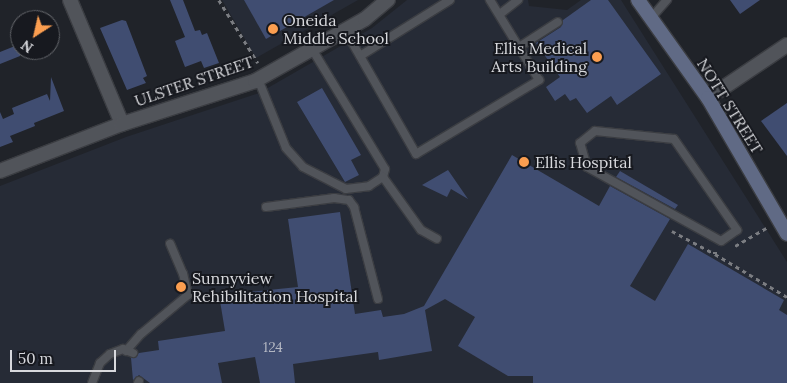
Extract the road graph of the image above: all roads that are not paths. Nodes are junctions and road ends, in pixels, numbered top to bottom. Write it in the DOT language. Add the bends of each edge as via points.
graph roads {
  1 [pos="70,0"];
  2 [pos="388,0"];
  3 [pos="450,0"];
  4 [pos="490,0"];
  5 [pos="518,0"];
  6 [pos="638,0"];
  7 [pos="667,0"];
  8 [pos="500,14"];
  9 [pos="652,17"];
  10 [pos="558,22"];
  11 [pos="345,30"];
  12 [pos="787,45"];
  13 [pos="519,47"];
  14 [pos="312,48"];
  15 [pos="360,56"];
  16 [pos="261,77"];
  17 [pos="708,98"];
  18 [pos="122,124"];
  19 [pos="0,171"];
  20 [pos="383,177"];
  21 [pos="266,207"];
  22 [pos="672,214"];
  23 [pos="787,234"];
  24 [pos="436,239"];
  25 [pos="170,244"];
  26 [pos="378,299"];
  27 [pos="92,383"];
  1 -- 18 [label="street"];
  2 -- 11 [label="street, ULSTER STREET"];
  3 -- 15 [label="lane"];
  4 -- 8 [label="lane"];
  5 -- 8 [label="lane"];
  6 -- 9 [label="main road, NOTT STREET"];
  7 -- 9 [label="lane"];
  8 -- 13 [label="lane"];
  9 -- 17 [label="main road, NOTT STREET"];
  10 -- 13 [label="lane"];
  11 -- 14 [label="street, ULSTER STREET"];
  11 -- 15 [label="lane"];
  12 -- 17 [label="street"];
  13 -- 15 [label="lane" via="539,80 416,154"];
  14 -- 16 [label="street, ULSTER STREET"];
  14 -- 20 [label="lane" via="385,169"];
  16 -- 18 [label="street, ULSTER STREET"];
  16 -- 20 [label="lane" via="286,148 303,167 346,189 369,186"];
  17 -- 23 [label="main road, NOTT STREET"];
  18 -- 19 [label="street, ULSTER STREET"];
  20 -- 24 [label="lane" via="422,230"];
  21 -- 26 [label="lane" via="334,198 349,200 354,207"];
  22 -- 22 [label="lane" via="721,241 737,230 674,138 595,131 580,143 587,168"];
  25 -- 27 [label="lane" via="184,274 188,295 141,334 130,352 110,354 100,363"];
}
